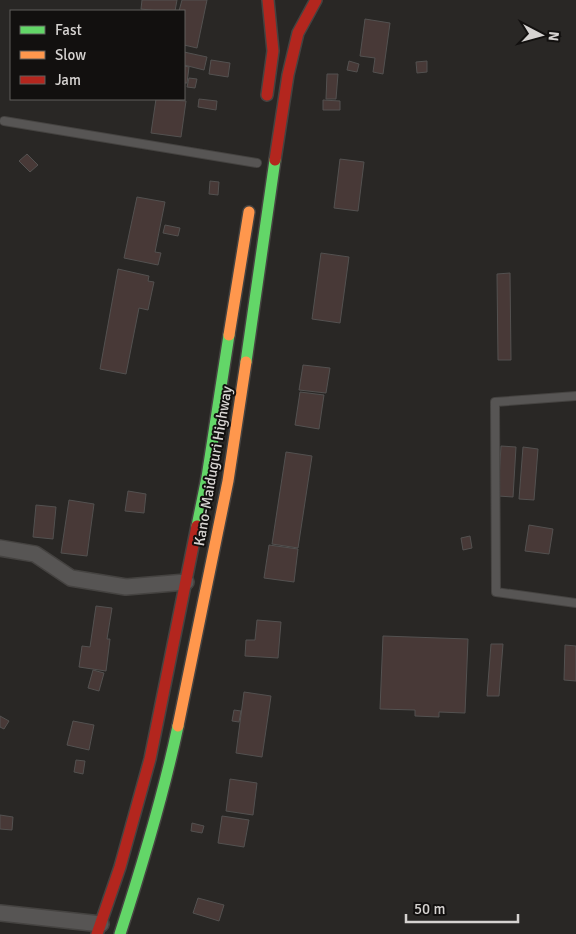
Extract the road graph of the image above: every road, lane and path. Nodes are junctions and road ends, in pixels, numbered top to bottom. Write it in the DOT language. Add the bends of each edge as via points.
graph roads {
  1 [pos="316,0"];
  2 [pos="273,1"];
  3 [pos="298,6"];
  4 [pos="265,106"];
  5 [pos="4,121"];
  6 [pos="257,163"];
  7 [pos="251,202"];
  8 [pos="576,396"];
  9 [pos="0,548"];
  10 [pos="186,582"];
  11 [pos="576,602"];
  12 [pos="0,914"];
  13 [pos="99,929"];
  14 [pos="120,934"];
  1 -- 3 [label="highway"];
  1 -- 14 [label="highway, Kano-Maiduguri Highway" via="298,33 288,76 228,481 180,719 140,872"];
  2 -- 4 [label="highway" via="273,51"];
  5 -- 6 [label="lane"];
  7 -- 10 [label="highway, Kano-Maiduguri Highway" via="207,477"];
  8 -- 11 [label="lane" via="495,402 496,592"];
  9 -- 10 [label="street" via="35,554 71,578 126,587"];
  10 -- 13 [label="highway, Kano-Maiduguri Highway" via="150,759"];
  12 -- 13 [label="street"];
}
